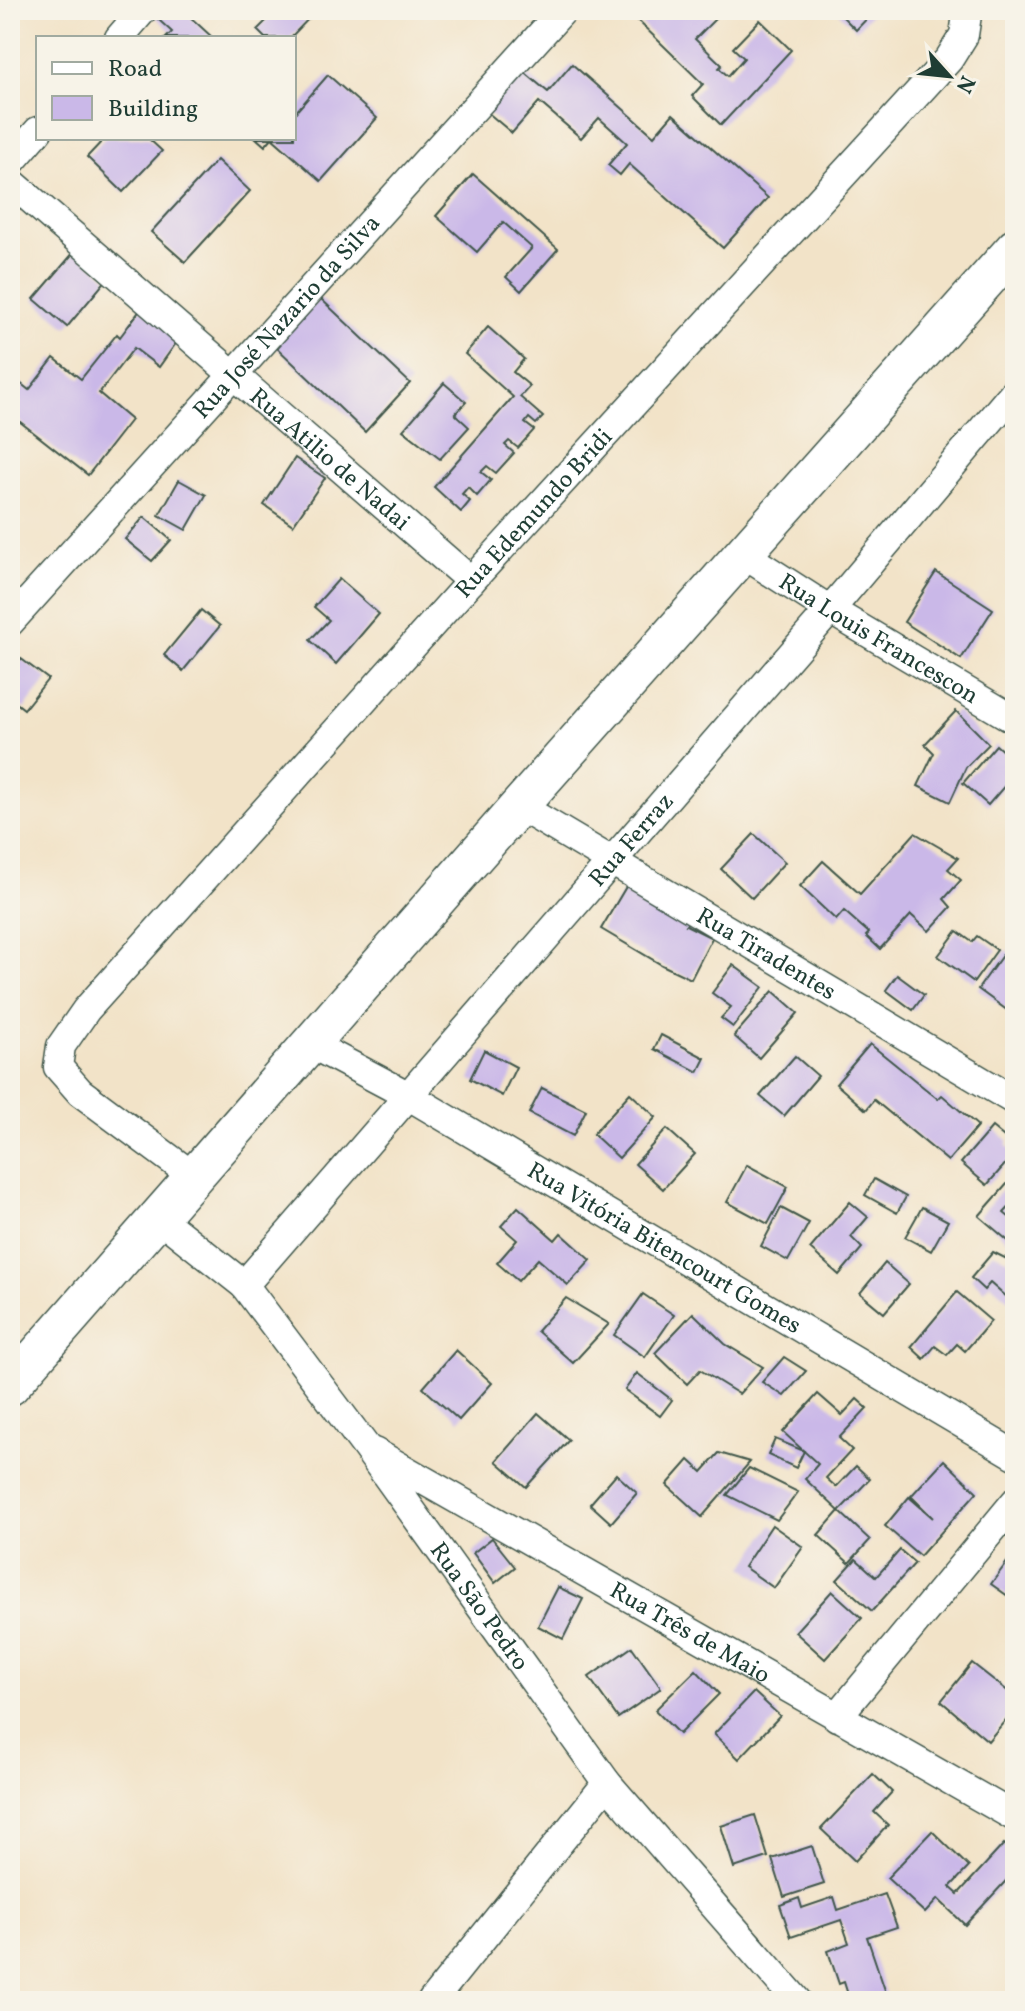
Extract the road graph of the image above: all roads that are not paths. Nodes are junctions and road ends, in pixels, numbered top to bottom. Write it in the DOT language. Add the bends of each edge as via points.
graph roads {
  1 [pos="143,10"];
  2 [pos="563,10"];
  3 [pos="963,10"];
  4 [pos="121,36"];
  5 [pos="36,133"];
  6 [pos="10,163"];
  7 [pos="10,181"];
  8 [pos="1015,248"];
  9 [pos="233,374"];
  10 [pos="1015,391"];
  11 [pos="743,554"];
  12 [pos="471,581"];
  13 [pos="830,610"];
  14 [pos="10,622"];
  15 [pos="1015,720"];
  16 [pos="519,806"];
  17 [pos="611,862"];
  18 [pos="311,1044"];
  19 [pos="409,1096"];
  20 [pos="1015,1101"];
  21 [pos="193,1176"];
  22 [pos="158,1217"];
  23 [pos="244,1285"];
  24 [pos="10,1386"];
  25 [pos="366,1447"];
  26 [pos="1015,1455"];
  27 [pos="1015,1502"];
  28 [pos="837,1717"];
  29 [pos="607,1783"];
  30 [pos="1015,1817"];
  31 [pos="432,2001"];
  32 [pos="797,2001"];
  1 -- 4 [label="street"];
  2 -- 9 [label="street, Rua José Nazario da Silva"];
  3 -- 12 [label="street, Rua Edemundo Bridi" via="964,35 949,59"];
  5 -- 6 [label="street"];
  7 -- 9 [label="street, Rua Atilio de Nadai"];
  8 -- 11 [label="main road"];
  9 -- 12 [label="street, Rua Atilio de Nadai"];
  9 -- 14 [label="street, Rua José Nazario da Silva"];
  10 -- 13 [label="street, Rua Ferraz"];
  11 -- 13 [label="street, Rua Louis Francescon"];
  11 -- 16 [label="main road"];
  12 -- 21 [label="street, Rua Edemundo Bridi" via="86,1010 61,1046 58,1067 80,1092"];
  13 -- 15 [label="street, Rua Louis Francescon"];
  13 -- 17 [label="street, Rua Ferraz"];
  16 -- 17 [label="street, Rua Tiradentes"];
  16 -- 18 [label="main road"];
  17 -- 19 [label="street, Rua Ferraz"];
  17 -- 20 [label="street, Rua Tiradentes"];
  18 -- 19 [label="street, Rua Vitória Bitencourt Gomes"];
  18 -- 21 [label="main road"];
  19 -- 23 [label="street, Rua Ferraz"];
  19 -- 26 [label="street, Rua Vitória Bitencourt Gomes"];
  21 -- 22 [label="main road"];
  22 -- 23 [label="street, Rua São Pedro"];
  22 -- 24 [label="main road"];
  23 -- 25 [label="street, Rua São Pedro"];
  25 -- 28 [label="street, Rua Três de Maio"];
  25 -- 29 [label="street, Rua São Pedro"];
  27 -- 28 [label="street"];
  28 -- 30 [label="street, Rua Três de Maio"];
  29 -- 31 [label="street"];
  29 -- 32 [label="street, Rua São Pedro"];
}
